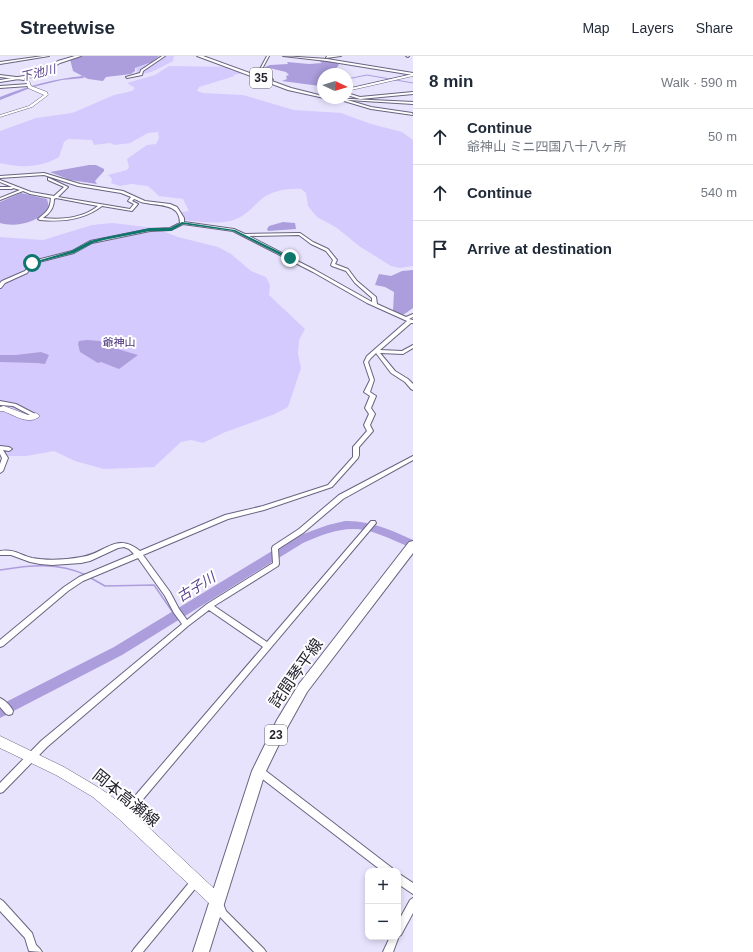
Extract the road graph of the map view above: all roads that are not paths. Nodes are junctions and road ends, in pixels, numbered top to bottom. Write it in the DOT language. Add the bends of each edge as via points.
graph roads {
  1 [pos="48,56"];
  2 [pos="79,56"];
  3 [pos="164,56"];
  4 [pos="199,56"];
  5 [pos="268,56"];
  6 [pos="284,56"];
  7 [pos="340,56"];
  8 [pos="68,57"];
  9 [pos="315,59"];
  10 [pos="0,63"];
  11 [pos="413,75"];
  12 [pos="0,76"];
  13 [pos="127,77"];
  14 [pos="25,78"];
  15 [pos="0,81"];
  16 [pos="272,82"];
  17 [pos="28,85"];
  18 [pos="0,88"];
  19 [pos="353,89"];
  20 [pos="413,93"];
  21 [pos="317,95"];
  22 [pos="353,96"];
  23 [pos="353,100"];
  24 [pos="353,102"];
  25 [pos="413,103"];
  26 [pos="412,114"];
  27 [pos="0,116"];
  28 [pos="44,174"];
  29 [pos="0,177"];
  30 [pos="0,181"];
  31 [pos="13,187"];
  32 [pos="0,188"];
  33 [pos="21,191"];
  34 [pos="133,197"];
  35 [pos="53,198"];
  36 [pos="0,199"];
  37 [pos="101,205"];
  38 [pos="182,223"];
  39 [pos="244,235"];
  40 [pos="0,287"];
  41 [pos="375,305"];
  42 [pos="413,315"];
  43 [pos="409,321"];
  44 [pos="413,346"];
  45 [pos="376,351"];
  46 [pos="413,388"];
  47 [pos="0,403"];
  48 [pos="0,409"];
  49 [pos="36,416"];
  50 [pos="0,448"];
  51 [pos="9,450"];
  52 [pos="413,458"];
  53 [pos="0,471"];
  54 [pos="373,523"];
  55 [pos="412,548"];
  56 [pos="0,553"];
  57 [pos="139,554"];
  58 [pos="209,606"];
  59 [pos="184,622"];
  60 [pos="0,644"];
  61 [pos="268,646"];
  62 [pos="0,702"];
  63 [pos="9,711"];
  64 [pos="0,742"];
  65 [pos="31,757"];
  66 [pos="259,771"];
  67 [pos="0,789"];
  68 [pos="124,814"];
  69 [pos="385,868"];
  70 [pos="401,880"];
  71 [pos="196,881"];
  72 [pos="413,889"];
  73 [pos="217,901"];
  74 [pos="413,903"];
  75 [pos="0,904"];
  76 [pos="401,926"];
  77 [pos="394,940"];
  78 [pos="33,951"];
  79 [pos="137,952"];
  80 [pos="201,952"];
  81 [pos="261,952"];
  82 [pos="388,952"];
  1 -- 10 [label="street"];
  2 -- 8 [label="main road"];
  3 -- 13 [label="street" via="141,74"];
  4 -- 16 [label="main road, 35"];
  5 -- 16 [label="street" via="261,69"];
  6 -- 9 [label="street"];
  7 -- 9 [label="street"];
  8 -- 14 [label="main road" via="41,74"];
  9 -- 11 [label="street"];
  11 -- 19 [label="street"];
  12 -- 14 [label="street"];
  14 -- 15 [label="main road"];
  14 -- 17 [label="street"];
  16 -- 21 [label="main road, 35"];
  17 -- 18 [label="street"];
  17 -- 27 [label="street" via="47,94 39,103 29,108"];
  20 -- 22 [label="street" via="360,98"];
  23 -- 25 [label="main road"];
  24 -- 26 [label="street"];
  28 -- 29 [label="street"];
  28 -- 34 [label="street"];
  28 -- 35 [label="street" via="66,187"];
  30 -- 31 [label="street"];
  31 -- 32 [label="street"];
  31 -- 33 [label="street"];
  33 -- 35 [label="street"];
  33 -- 36 [label="street"];
  34 -- 37 [label="street" via="130,200 136,204 131,210"];
  34 -- 38 [label="street" via="144,202 176,208"];
  35 -- 37 [label="street"];
  35 -- 37 [label="street" via="51,210 40,219 58,221 92,213"];
  38 -- 39 [label="street" via="224,228"];
  38 -- 40 [label="street" via="171,230 150,230 103,239 73,252 32,263 26,272 3,282"];
  39 -- 41 [label="street"];
  39 -- 41 [label="street" via="291,232 303,235 330,253 335,260 333,265 347,270 374,298"];
  41 -- 43 [label="street"];
  42 -- 43 [label="street"];
  43 -- 45 [label="street"];
  44 -- 45 [label="street" via="404,353"];
  45 -- 46 [label="street" via="391,370"];
  45 -- 57 [label="street" via="366,362 372,380 367,392 373,396 368,408 372,414 367,425 370,431 356,447 354,460 336,482 264,508 227,517"];
  47 -- 49 [label="street" via="14,405"];
  48 -- 49 [label="street" via="4,408 27,418"];
  50 -- 51 [label="street"];
  50 -- 53 [label="street" via="4,458"];
  52 -- 58 [label="street" via="341,497 301,531 275,548 276,560 273,566"];
  54 -- 61 [label="street"];
  55 -- 66 [label="main road, 詫間琴平線 / 23" via="303,688"];
  56 -- 57 [label="street" via="16,553 36,562 83,560 97,557 120,544 134,548"];
  57 -- 59 [label="street" via="168,594"];
  57 -- 60 [label="street" via="81,579"];
  58 -- 59 [label="street"];
  58 -- 61 [label="street"];
  59 -- 65 [label="street"];
  61 -- 68 [label="street"];
  62 -- 63 [label="street"];
  64 -- 65 [label="street, 岡本高瀬線"];
  65 -- 67 [label="street"];
  65 -- 68 [label="street, 岡本高瀬線" via="97,793"];
  66 -- 69 [label="street"];
  66 -- 73 [label="main road, 詫間琴平線 / 23"];
  68 -- 71 [label="street, 岡本高瀬線"];
  70 -- 72 [label="street"];
  71 -- 73 [label="street, 岡本高瀬線"];
  71 -- 79 [label="street"];
  73 -- 80 [label="main road, 詫間琴平線 / 23"];
  73 -- 81 [label="street" via="223,914"];
  74 -- 76 [label="street"];
  75 -- 78 [label="street" via="29,936"];
  77 -- 82 [label="street"];
}
